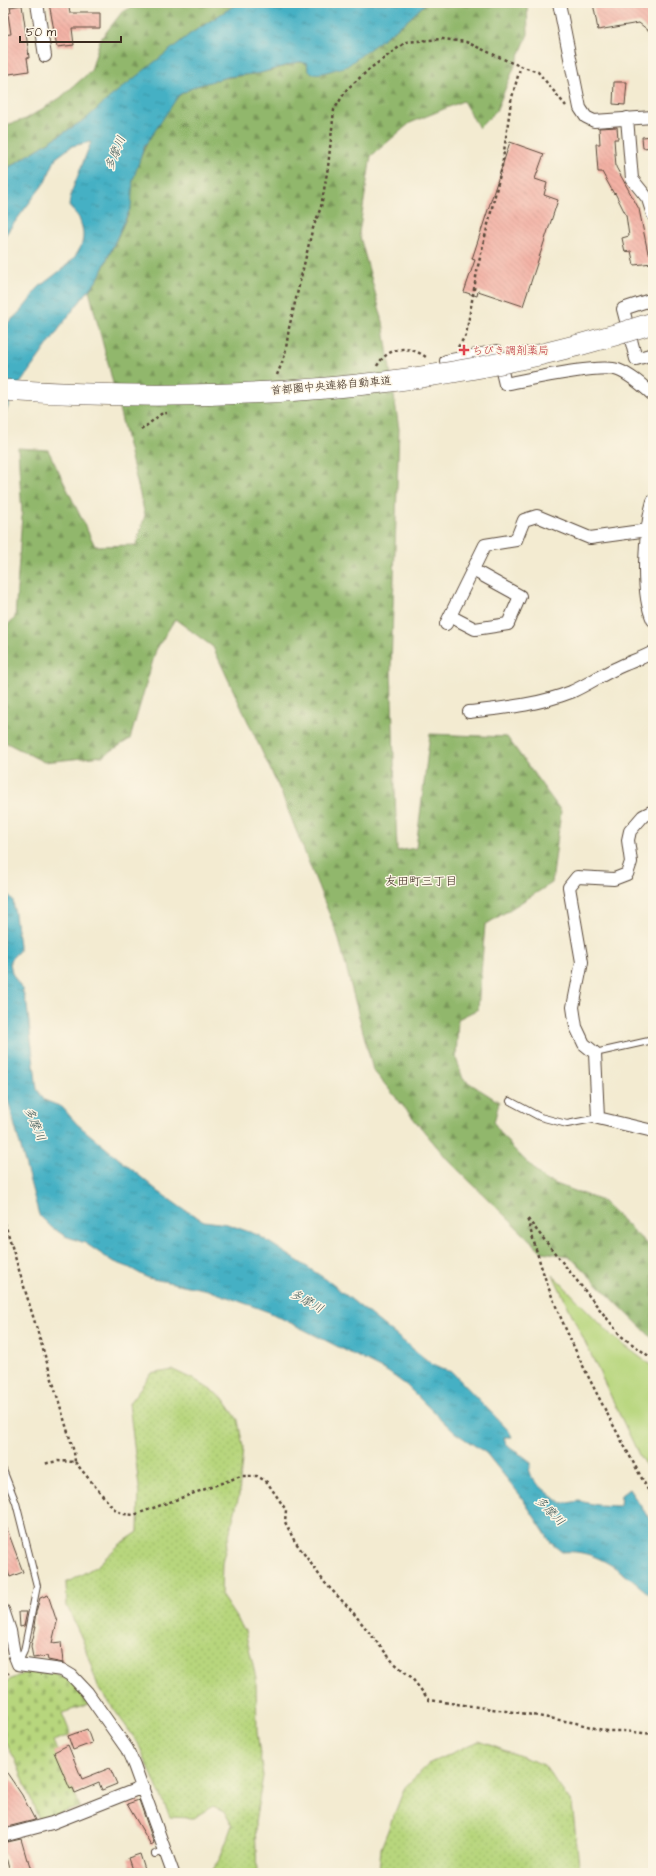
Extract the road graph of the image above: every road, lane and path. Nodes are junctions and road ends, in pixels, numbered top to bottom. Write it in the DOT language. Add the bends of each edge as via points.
graph roads {
  1 [pos="37,3"];
  2 [pos="559,3"];
  3 [pos="45,56"];
  4 [pos="521,65"];
  5 [pos="583,111"];
  6 [pos="653,117"];
  7 [pos="627,118"];
  8 [pos="653,215"];
  9 [pos="653,299"];
  10 [pos="653,323"];
  11 [pos="653,332"];
  12 [pos="653,354"];
  13 [pos="446,361"];
  14 [pos="276,377"];
  15 [pos="3,390"];
  16 [pos="653,395"];
  17 [pos="3,398"];
  18 [pos="653,501"];
  19 [pos="648,530"];
  20 [pos="473,570"];
  21 [pos="653,620"];
  22 [pos="653,652"];
  23 [pos="469,712"];
  24 [pos="653,811"];
  25 [pos="653,1040"];
  26 [pos="596,1053"];
  27 [pos="510,1101"];
  28 [pos="598,1118"];
  29 [pos="653,1131"];
  30 [pos="3,1217"];
  31 [pos="653,1358"];
  32 [pos="75,1462"];
  33 [pos="43,1464"];
  34 [pos="3,1470"];
  35 [pos="653,1499"];
  36 [pos="3,1610"];
  37 [pos="18,1664"];
  38 [pos="653,1734"];
  39 [pos="143,1787"];
  40 [pos="3,1836"];
  41 [pos="173,1873"];
  1 -- 3 [label="street"];
  2 -- 5 [label="street"];
  4 -- 5 [label="path" via="538,72 570,110"];
  4 -- 13 [label="path" via="511,101 502,166 478,266 466,335"];
  4 -- 14 [label="path" via="466,42 406,42 347,89 334,110 321,207 312,231 285,355"];
  5 -- 7 [label="street" via="586,117 594,121"];
  6 -- 7 [label="street"];
  7 -- 8 [label="street" via="632,178 648,198"];
  9 -- 12 [label="street" via="623,309 636,358"];
  10 -- 15 [label="highway, 首都圏中央連絡自動車道, bridge" via="522,358 430,375 332,387 151,396 100,396"];
  11 -- 17 [label="highway, 首都圏中央連絡自動車道" via="583,352 477,375 333,396 221,403 152,404 99,404"];
  13 -- 16 [label="street" via="497,351 504,384 599,368 617,369"];
  18 -- 19 [label="street"];
  19 -- 20 [label="street" via="590,538 537,516 524,520 516,540 485,545"];
  19 -- 21 [label="street" via="646,592"];
  20 -- 20 [label="street" via="448,620 475,629 508,624 520,596"];
  22 -- 23 [label="street" via="557,697 540,702"];
  24 -- 26 [label="street" via="643,816 630,831 628,840 631,862 627,874 614,879 577,877 569,887 582,962 573,1007 576,1027 584,1044"];
  25 -- 26 [label="lane"];
  26 -- 28 [label="street"];
  27 -- 28 [label="lane" via="540,1117 566,1124"];
  28 -- 29 [label="street"];
  30 -- 32 [label="path" via="73,1444"];
  31 -- 35 [label="path" via="621,1336 527,1218 553,1299 591,1382"];
  32 -- 33 [label="path" via="58,1461"];
  32 -- 38 [label="path" via="113,1508 123,1514 134,1515 240,1476 257,1476 267,1482 286,1510 285,1522 294,1540 325,1583 429,1700 527,1714 606,1731"];
  34 -- 37 [label="lane" via="16,1503 37,1586 24,1651"];
  36 -- 37 [label="street"];
  37 -- 39 [label="street" via="62,1670 80,1684 127,1749"];
  39 -- 40 [label="street" via="52,1823"];
  39 -- 41 [label="street" via="160,1852"];
}
